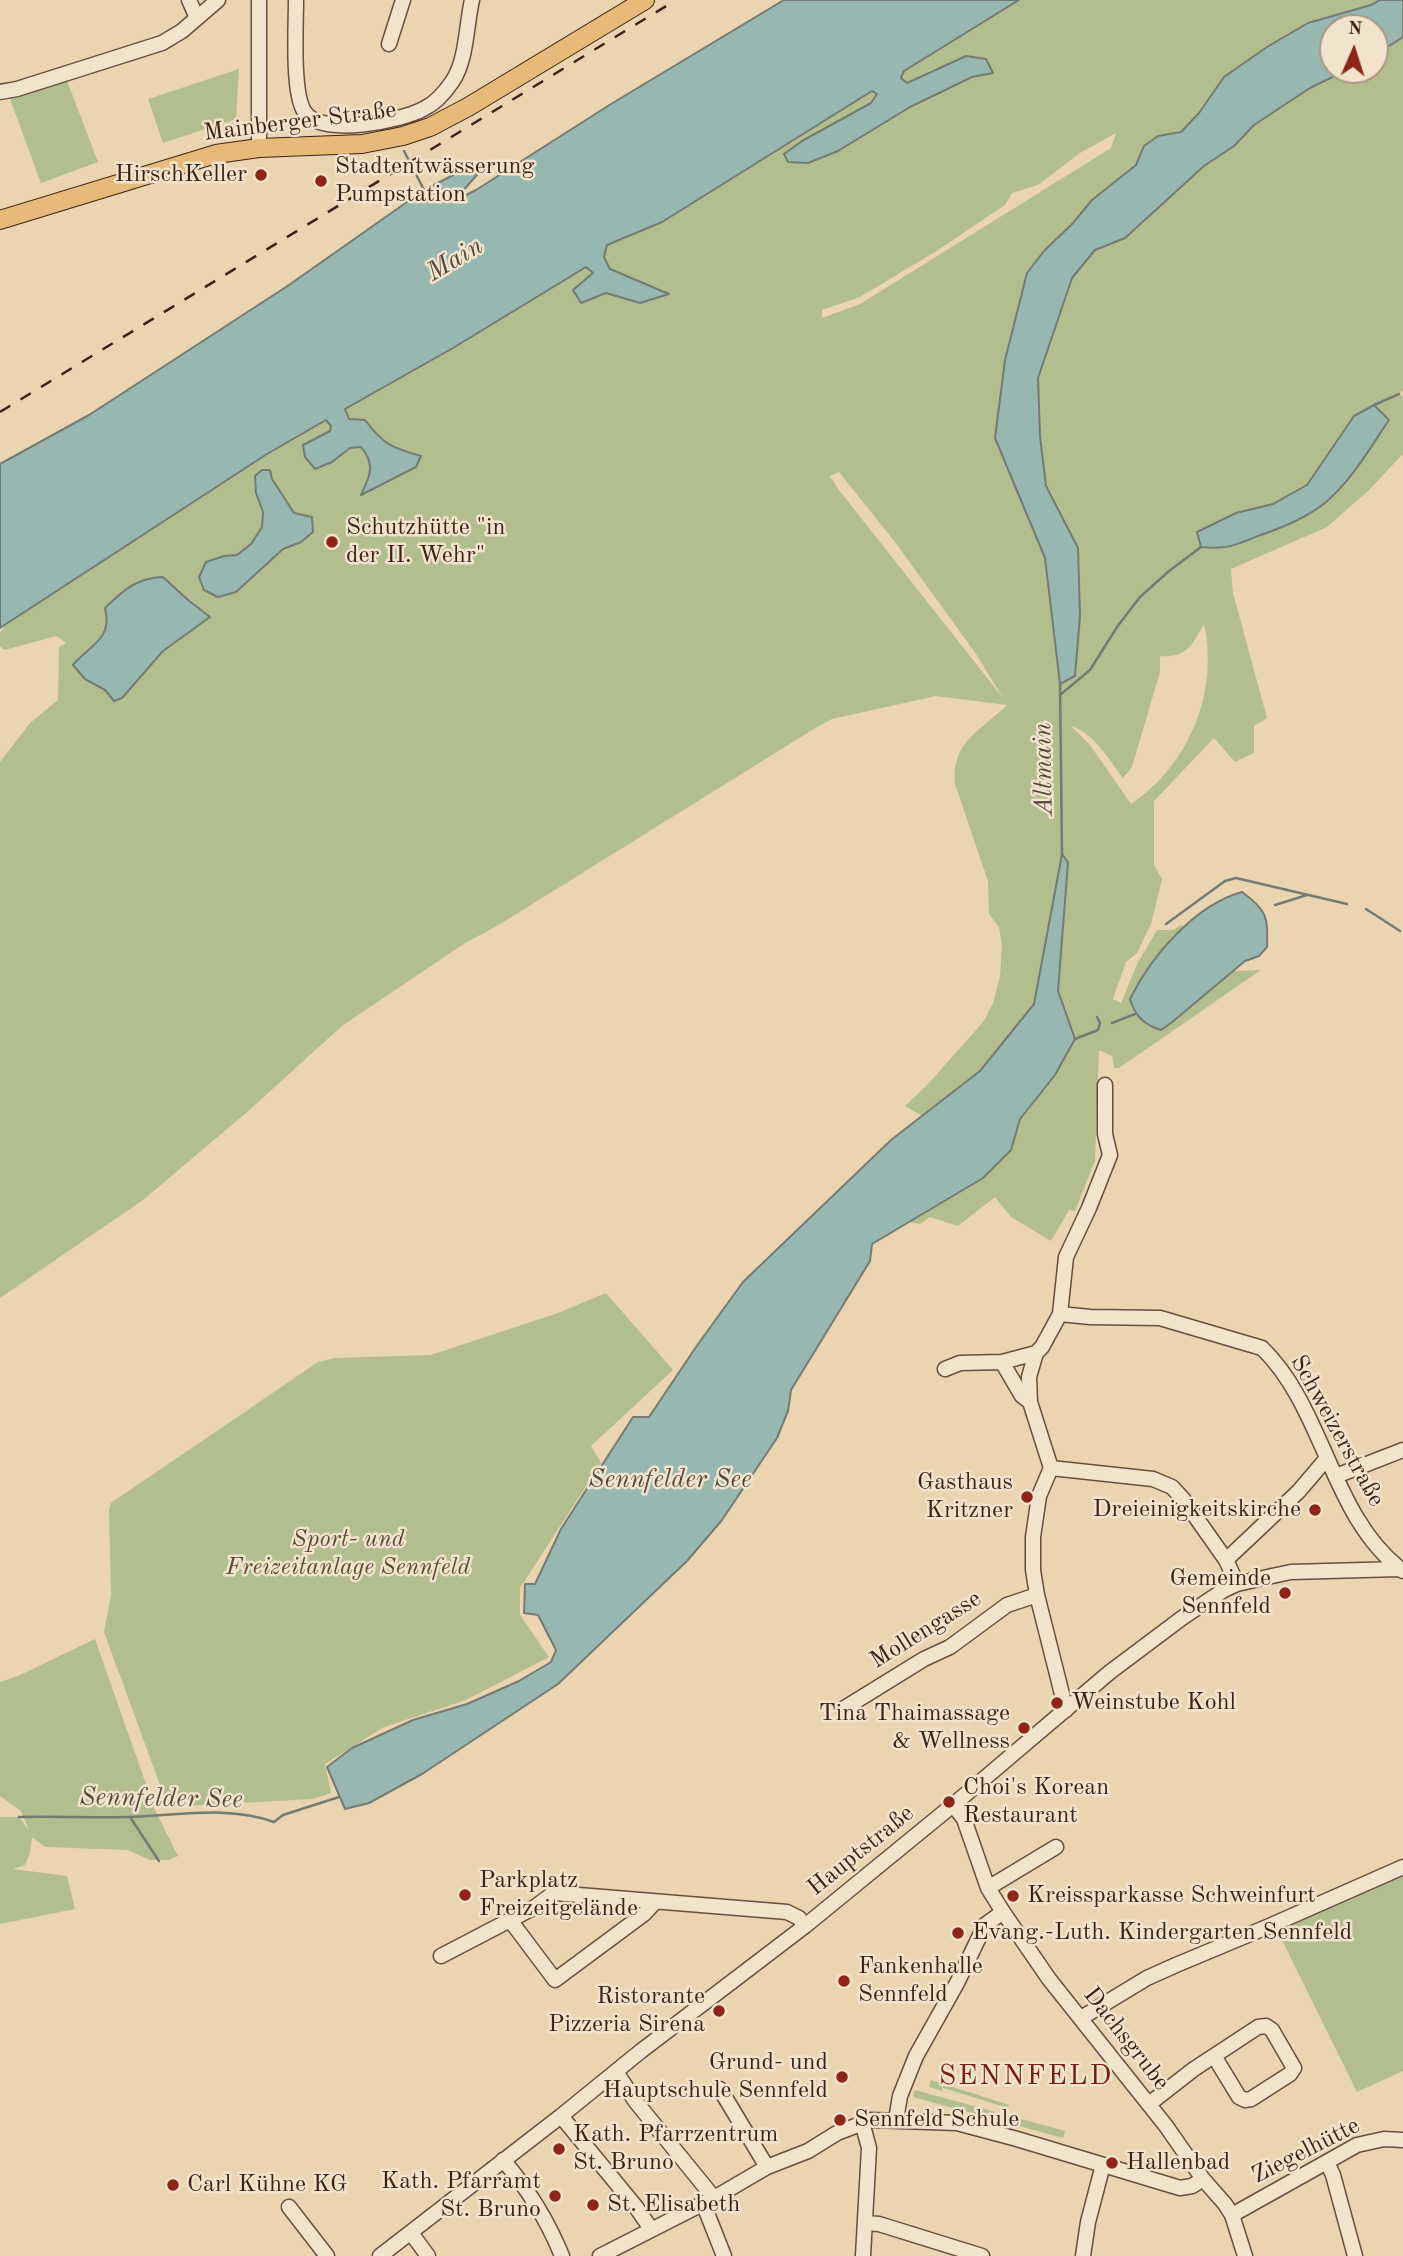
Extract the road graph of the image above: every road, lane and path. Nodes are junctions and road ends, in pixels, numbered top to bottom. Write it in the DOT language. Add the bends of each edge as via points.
graph roads {
  1 [pos="189,0"];
  2 [pos="218,0"];
  3 [pos="259,0"];
  4 [pos="296,0"];
  5 [pos="403,0"];
  6 [pos="472,0"];
  7 [pos="645,0"];
  8 [pos="197,18"];
  9 [pos="389,44"];
  10 [pos="0,92"];
  11 [pos="260,148"];
  12 [pos="0,220"];
  13 [pos="1105,1085"];
  14 [pos="1060,1314"];
  15 [pos="1035,1353"];
  16 [pos="1002,1362"];
  17 [pos="945,1369"];
  18 [pos="1030,1402"];
  19 [pos="1403,1450"];
  20 [pos="1327,1458"];
  21 [pos="1051,1468"];
  22 [pos="1336,1476"];
  23 [pos="1226,1560"];
  24 [pos="1401,1570"];
  25 [pos="1237,1584"];
  26 [pos="1037,1594"];
  27 [pos="843,1709"];
  28 [pos="1066,1710"];
  29 [pos="953,1805"];
  30 [pos="1056,1847"];
  31 [pos="1403,1867"];
  32 [pos="988,1888"];
  33 [pos="655,1902"];
  34 [pos="1003,1912"];
  35 [pos="510,1920"];
  36 [pos="804,1926"];
  37 [pos="441,1956"];
  38 [pos="1081,2018"];
  39 [pos="1214,2056"];
  40 [pos="616,2071"];
  41 [pos="720,2088"];
  42 [pos="1149,2104"];
  43 [pos="561,2116"];
  44 [pos="896,2120"];
  45 [pos="862,2122"];
  46 [pos="1403,2140"];
  47 [pos="503,2160"];
  48 [pos="1327,2162"];
  49 [pos="1102,2165"];
  50 [pos="767,2167"];
  51 [pos="1203,2179"];
  52 [pos="709,2200"];
  53 [pos="289,2207"];
  54 [pos="1232,2215"];
  55 [pos="866,2223"];
  56 [pos="651,2229"];
  57 [pos="411,2233"];
  58 [pos="327,2256"];
  59 [pos="380,2256"];
  60 [pos="428,2256"];
  61 [pos="562,2256"];
  62 [pos="600,2256"];
  63 [pos="724,2256"];
  64 [pos="863,2256"];
  65 [pos="982,2256"];
  66 [pos="1083,2256"];
  67 [pos="1245,2256"];
  68 [pos="1355,2256"];
  1 -- 8 [label="street"];
  2 -- 8 [label="street"];
  3 -- 11 [label="street"];
  4 -- 6 [label="street" via="300,101 308,117 338,125 403,117 429,107 456,75"];
  5 -- 9 [label="street"];
  7 -- 11 [label="main road, Mainberger Straße" via="430,127 362,144"];
  8 -- 10 [label="street" via="162,43"];
  11 -- 12 [label="main road, Mainberger Straße" via="188,161"];
  13 -- 14 [label="street" via="1110,1155 1066,1258"];
  14 -- 15 [label="street"];
  14 -- 20 [label="street, Schweizerstraße" via="1160,1318 1262,1349 1296,1393"];
  15 -- 16 [label="street"];
  15 -- 18 [label="street" via="1029,1377"];
  16 -- 17 [label="street" via="971,1362"];
  16 -- 18 [label="street"];
  18 -- 21 [label="street"];
  19 -- 22 [label="street"];
  20 -- 22 [label="street, Schweizerstraße"];
  20 -- 23 [label="street"];
  21 -- 23 [label="street" via="1164,1482 1184,1499"];
  21 -- 26 [label="street" via="1040,1496 1033,1537"];
  22 -- 24 [label="street, Schweizerstraße" via="1348,1504"];
  23 -- 25 [label="street"];
  24 -- 25 [label="street, Hauptstraße" via="1291,1572"];
  25 -- 28 [label="street, Hauptstraße" via="1169,1627"];
  26 -- 27 [label="street, Mollengasse" via="1007,1605 950,1647"];
  26 -- 28 [label="street"];
  28 -- 29 [label="street, Hauptstraße"];
  29 -- 32 [label="street, Dachsgrube" via="968,1830"];
  29 -- 36 [label="street, Hauptstraße"];
  30 -- 32 [label="street"];
  31 -- 38 [label="street" via="1176,1965"];
  32 -- 34 [label="street, Dachsgrube"];
  33 -- 35 [label="street" via="554,1894"];
  33 -- 35 [label="street" via="555,1980"];
  33 -- 36 [label="street" via="787,1912"];
  34 -- 38 [label="street, Dachsgrube"];
  34 -- 44 [label="street" via="985,1925 916,2056"];
  35 -- 37 [label="street"];
  36 -- 40 [label="street, Hauptstraße"];
  38 -- 42 [label="street, Dachsgrube"];
  39 -- 39 [label="street" via="1245,2100 1294,2068 1266,2026"];
  39 -- 42 [label="street"];
  40 -- 43 [label="street, Hauptstraße"];
  40 -- 52 [label="street"];
  41 -- 50 [label="street"];
  42 -- 51 [label="street, Dachsgrube"];
  43 -- 47 [label="street, Hauptstraße"];
  43 -- 56 [label="street"];
  44 -- 45 [label="street"];
  44 -- 49 [label="street" via="957,2123"];
  45 -- 50 [label="street"];
  45 -- 55 [label="street" via="869,2148"];
  46 -- 48 [label="street, Ziegelhütte" via="1357,2146"];
  47 -- 57 [label="street, Hauptstraße"];
  47 -- 61 [label="street" via="530,2192"];
  48 -- 54 [label="street, Ziegelhütte"];
  48 -- 68 [label="street"];
  49 -- 51 [label="street" via="1180,2188"];
  49 -- 66 [label="street"];
  50 -- 52 [label="street"];
  51 -- 54 [label="street, Dachsgrube"];
  52 -- 56 [label="street"];
  52 -- 63 [label="street"];
  53 -- 58 [label="street"];
  54 -- 67 [label="street"];
  55 -- 64 [label="street"];
  55 -- 65 [label="street"];
  56 -- 62 [label="street"];
  57 -- 59 [label="street, Hauptstraße"];
  57 -- 60 [label="street"];
}
